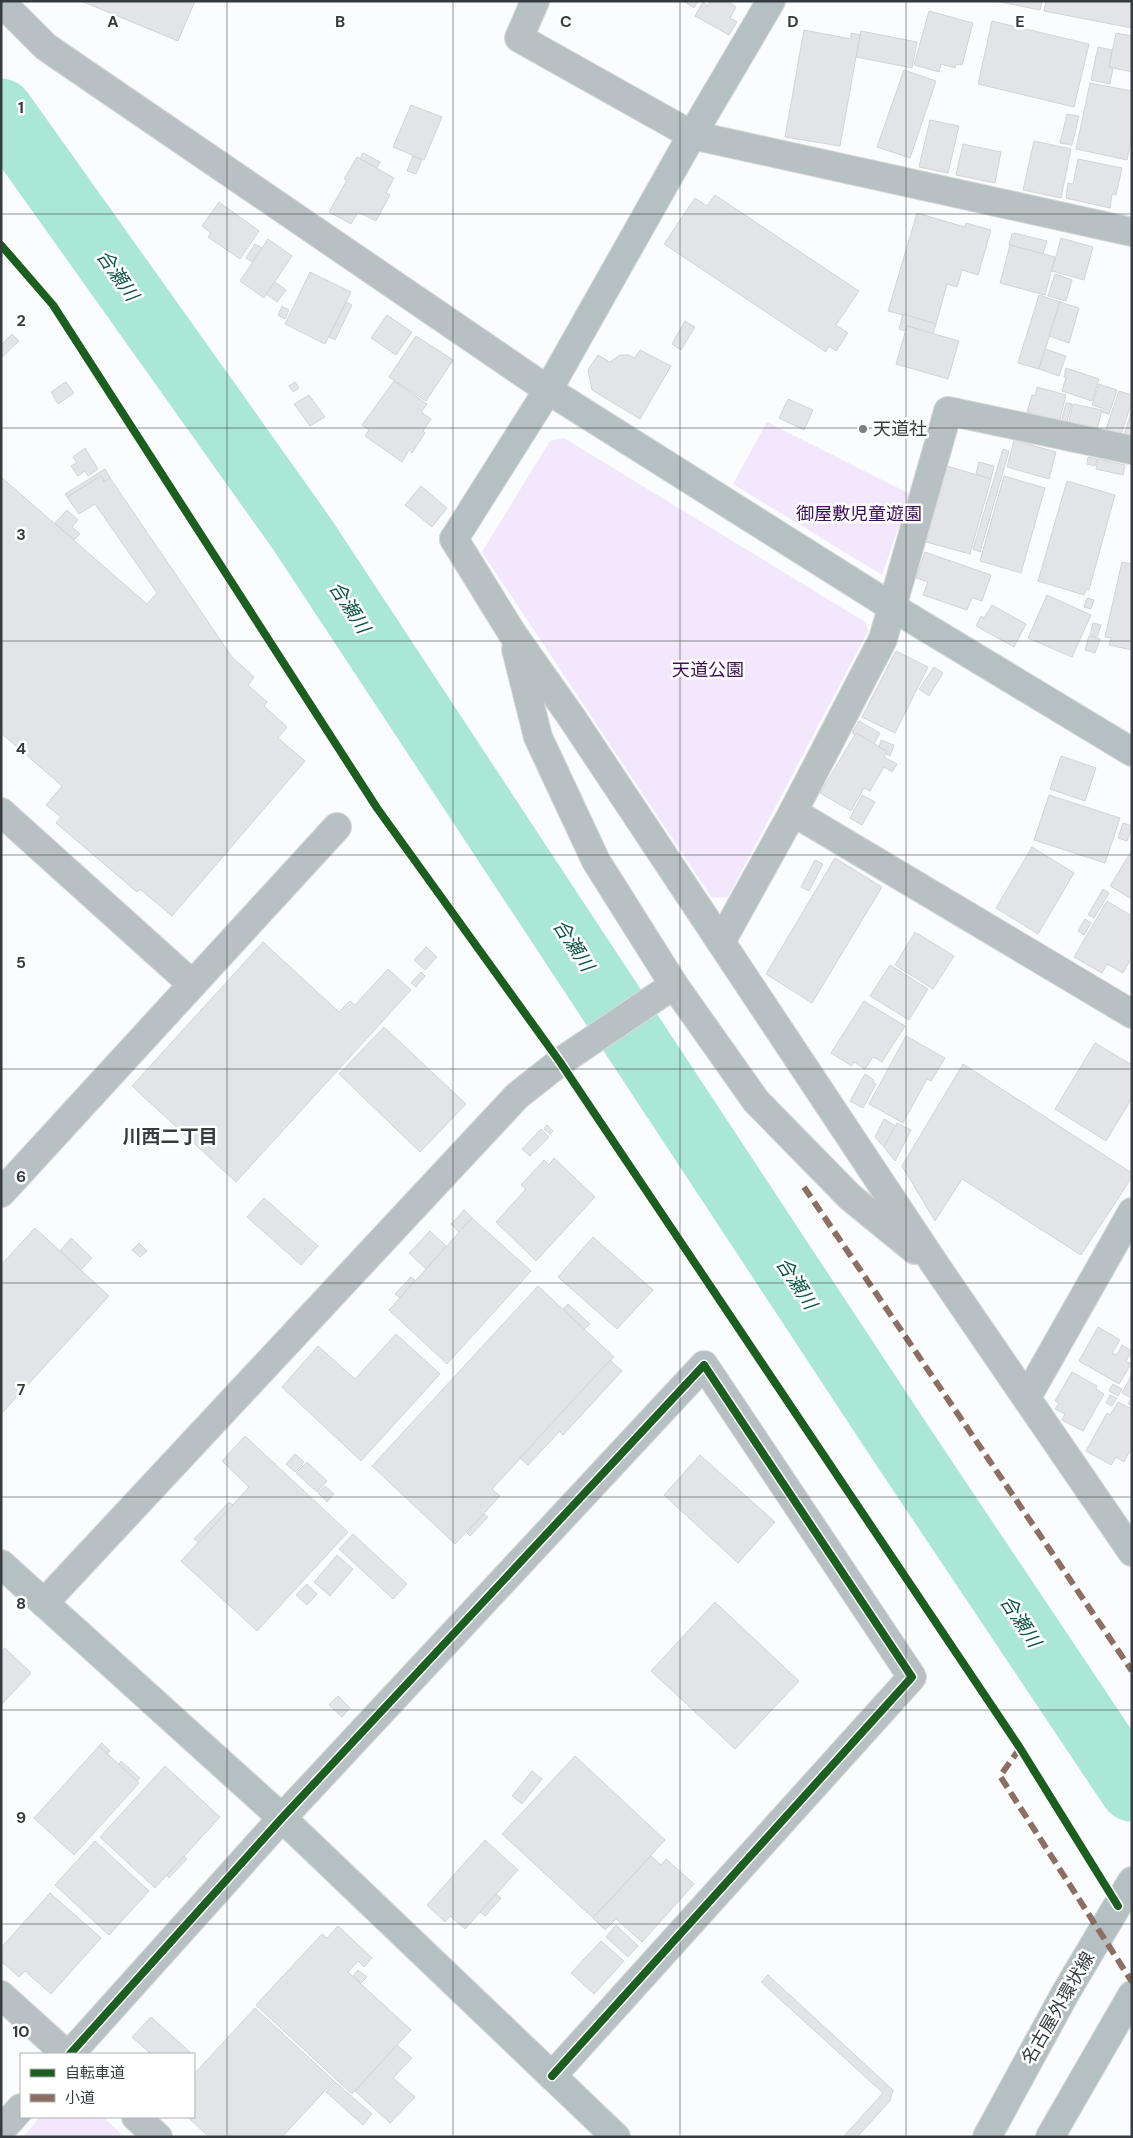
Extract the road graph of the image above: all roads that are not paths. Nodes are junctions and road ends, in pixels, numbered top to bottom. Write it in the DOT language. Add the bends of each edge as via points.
graph roads {
  1 [pos="535,1"];
  2 [pos="771,1"];
  3 [pos="1,2"];
  4 [pos="692,135"];
  5 [pos="1132,232"];
  6 [pos="548,390"];
  7 [pos="1132,450"];
  8 [pos="892,607"];
  9 [pos="512,633"];
  10 [pos="1132,752"];
  11 [pos="1,812"];
  12 [pos="794,812"];
  13 [pos="337,827"];
  14 [pos="721,942"];
  15 [pos="192,984"];
  16 [pos="674,985"];
  17 [pos="1132,1014"];
  18 [pos="1,1193"];
  19 [pos="1132,1212"];
  20 [pos="936,1266"];
  21 [pos="1027,1397"];
  22 [pos="1132,1552"];
  23 [pos="1,1564"];
  24 [pos="44,1603"];
  25 [pos="282,1818"];
  26 [pos="1132,1881"];
  27 [pos="1,1995"];
  28 [pos="1132,1995"];
  29 [pos="65,2053"];
  30 [pos="71,2053"];
  31 [pos="552,2076"];
  32 [pos="20,2109"];
  33 [pos="137,2118"];
  34 [pos="1,2130"];
  35 [pos="158,2137"];
  36 [pos="616,2137"];
  37 [pos="987,2137"];
  38 [pos="1050,2137"];
  1 -- 4 [label="street" via="519,38"];
  2 -- 4 [label="street"];
  3 -- 6 [label="street" via="46,48"];
  4 -- 5 [label="street"];
  4 -- 6 [label="street"];
  6 -- 8 [label="street"];
  6 -- 9 [label="street" via="454,539"];
  7 -- 8 [label="street" via="948,411"];
  8 -- 10 [label="street"];
  8 -- 12 [label="street" via="883,639"];
  9 -- 14 [label="street" via="578,726"];
  9 -- 16 [label="street" via="538,738 596,861"];
  11 -- 15 [label="street"];
  12 -- 14 [label="street"];
  12 -- 17 [label="street"];
  13 -- 15 [label="street"];
  14 -- 20 [label="street"];
  15 -- 18 [label="street"];
  16 -- 20 [label="street" via="756,1101 850,1197"];
  16 -- 24 [label="street" via="560,1062 517,1096"];
  19 -- 21 [label="street"];
  20 -- 21 [label="street"];
  21 -- 22 [label="street"];
  23 -- 24 [label="street"];
  24 -- 25 [label="street"];
  25 -- 30 [label="street"];
  25 -- 31 [label="street"];
  25 -- 31 [label="street" via="704,1365 912,1677"];
  26 -- 37 [label="street, 名古屋外環状線" via="1066,1992"];
  27 -- 29 [label="street"];
  28 -- 38 [label="street"];
  31 -- 36 [label="street"];
  32 -- 34 [label="street"];
  33 -- 35 [label="street"];
}
